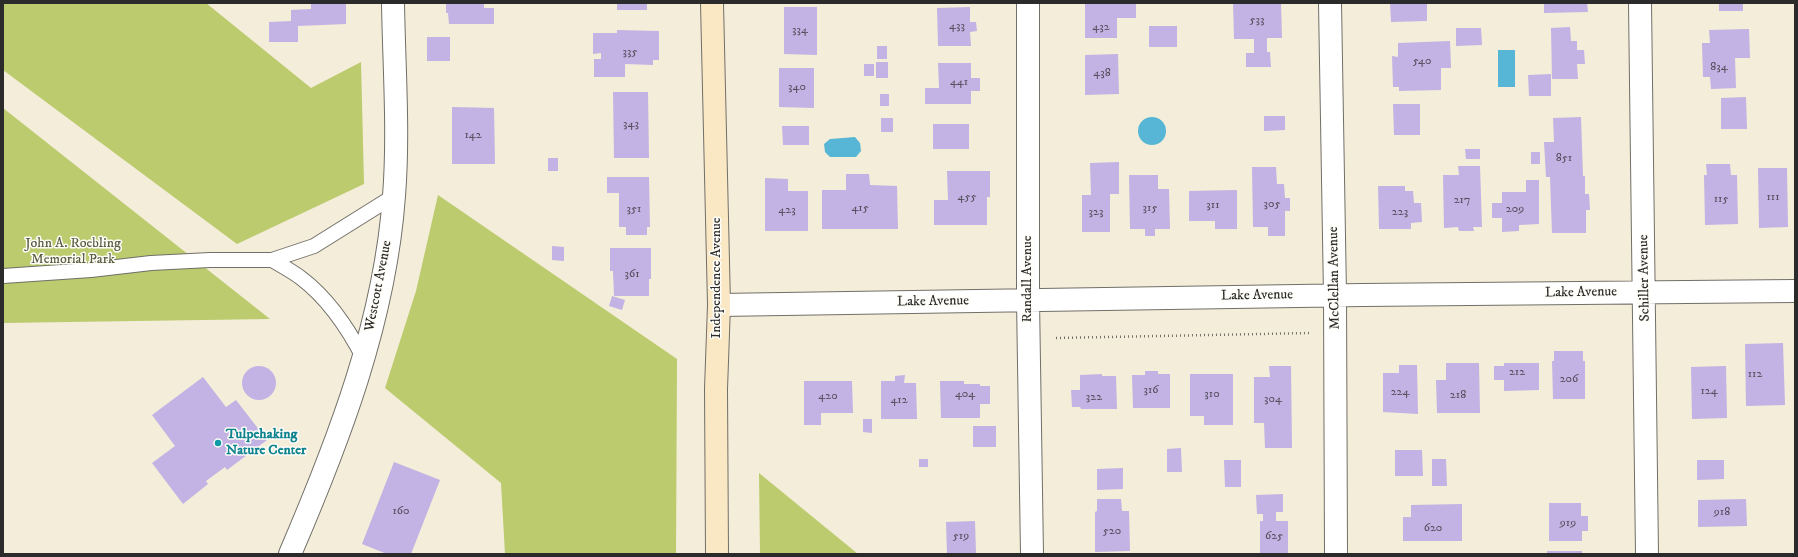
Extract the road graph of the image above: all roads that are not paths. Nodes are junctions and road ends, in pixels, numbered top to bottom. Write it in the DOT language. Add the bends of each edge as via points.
graph roads {
  1 [pos="393,3"];
  2 [pos="712,3"];
  3 [pos="1028,3"];
  4 [pos="1330,3"];
  5 [pos="1640,3"];
  6 [pos="394,196"];
  7 [pos="272,260"];
  8 [pos="3,276"];
  9 [pos="1795,291"];
  10 [pos="1645,292"];
  11 [pos="1335,295"];
  12 [pos="1028,300"];
  13 [pos="719,305"];
  14 [pos="364,359"];
  15 [pos="290,554"];
  16 [pos="716,554"];
  17 [pos="1032,554"];
  18 [pos="1336,554"];
  19 [pos="1647,554"];
  1 -- 6 [label="street, Westcott Avenue"];
  2 -- 13 [label="street, Independence Avenue"];
  3 -- 12 [label="street, Randall Avenue"];
  4 -- 11 [label="street, McClellan Avenue"];
  5 -- 10 [label="street, Schiller Avenue"];
  6 -- 7 [label="lane" via="314,246"];
  6 -- 14 [label="street, Westcott Avenue" via="379,298"];
  7 -- 8 [label="lane" via="152,263"];
  7 -- 14 [label="lane" via="301,278 331,305 350,332"];
  9 -- 10 [label="street, Lake Avenue"];
  10 -- 11 [label="street, Lake Avenue"];
  10 -- 19 [label="street, Schiller Avenue"];
  11 -- 12 [label="street, Lake Avenue"];
  11 -- 18 [label="street, McClellan Avenue"];
  12 -- 13 [label="street, Lake Avenue"];
  12 -- 17 [label="street, Randall Avenue"];
  13 -- 16 [label="street, Independence Avenue"];
  14 -- 15 [label="street, Westcott Avenue"];
}
